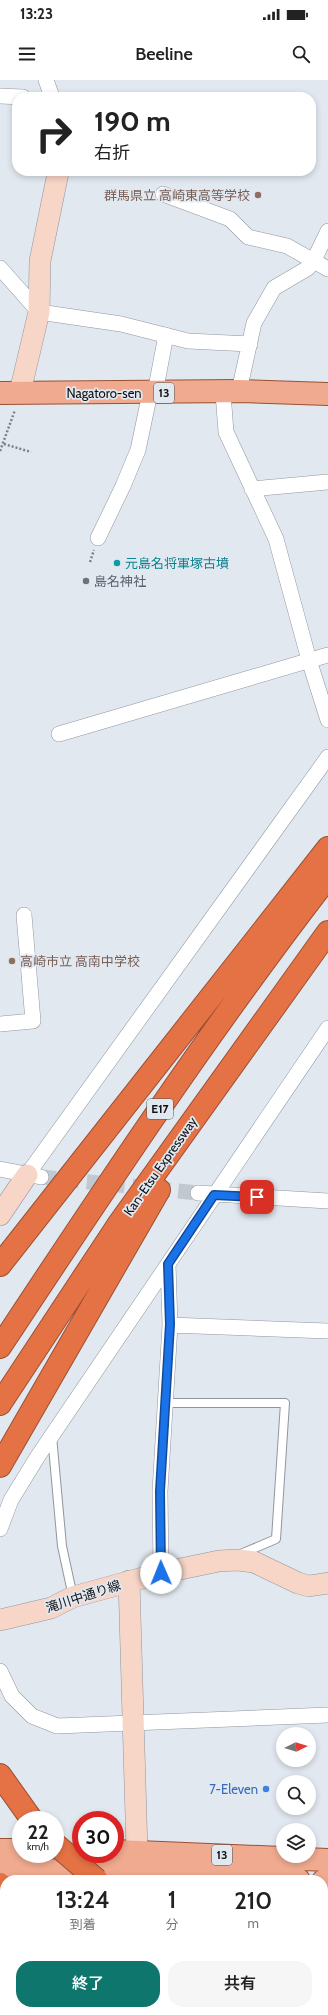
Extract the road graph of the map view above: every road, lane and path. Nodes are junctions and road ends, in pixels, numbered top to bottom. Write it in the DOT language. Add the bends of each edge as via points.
graph roads {
  1 [pos="46,80"];
  2 [pos="50,92"];
  3 [pos="0,96"];
  4 [pos="12,97"];
  5 [pos="57,176"];
  6 [pos="163,194"];
  7 [pos="328,232"];
  8 [pos="314,260"];
  9 [pos="0,268"];
  10 [pos="328,269"];
  11 [pos="39,312"];
  12 [pos="166,336"];
  13 [pos="250,344"];
  14 [pos="231,392"];
  15 [pos="10,393"];
  16 [pos="153,393"];
  17 [pos="328,394"];
  18 [pos="4,444"];
  19 [pos="0,451"];
  20 [pos="31,452"];
  21 [pos="328,482"];
  22 [pos="252,489"];
  23 [pos="98,538"];
  24 [pos="328,655"];
  25 [pos="309,660"];
  26 [pos="328,720"];
  27 [pos="59,734"];
  28 [pos="328,757"];
  29 [pos="328,848"];
  30 [pos="328,877"];
  31 [pos="24,915"];
  32 [pos="328,932"];
  33 [pos="0,1024"];
  34 [pos="328,1028"];
  35 [pos="235,1060"];
  36 [pos="0,1169"];
  37 [pos="34,1176"];
  38 [pos="198,1193"];
  39 [pos="214,1195"];
  40 [pos="328,1201"];
  41 [pos="0,1215"];
  42 [pos="168,1264"];
  43 [pos="0,1265"];
  44 [pos="170,1324"];
  45 [pos="328,1331"];
  46 [pos="0,1347"];
  47 [pos="166,1403"];
  48 [pos="0,1404"];
  49 [pos="52,1435"];
  50 [pos="0,1466"];
  51 [pos="0,1529"];
  52 [pos="238,1560"];
  53 [pos="161,1573"];
  54 [pos="129,1581"];
  55 [pos="328,1583"];
  56 [pos="73,1597"];
  57 [pos="0,1620"];
  58 [pos="0,1671"];
  59 [pos="328,1714"];
  60 [pos="134,1722"];
  61 [pos="0,1775"];
  62 [pos="26,1811"];
  63 [pos="0,1850"];
  64 [pos="12,1850"];
  65 [pos="64,1852"];
  66 [pos="124,1857"];
  67 [pos="328,1860"];
  68 [pos="138,1867"];
  69 [pos="0,1870"];
  70 [pos="91,1875"];
  71 [pos="237,1875"];
  1 -- 2 [label="street"];
  3 -- 4 [label="street"];
  5 -- 11 [label="street" via="40,261"];
  6 -- 8 [label="street" via="230,218 248,237 287,246"];
  7 -- 8 [label="street"];
  8 -- 10 [label="street"];
  8 -- 13 [label="street" via="308,268 274,288 254,323"];
  9 -- 11 [label="street"];
  11 -- 12 [label="street" via="121,324"];
  11 -- 15 [label="street"];
  12 -- 13 [label="street" via="188,341"];
  12 -- 16 [label="street"];
  13 -- 14 [label="street"];
  14 -- 16 [label="main road, Nagatoro-sen / 13"];
  14 -- 17 [label="main road, Nagatoro-sen / 13"];
  14 -- 22 [label="street" via="226,432"];
  15 -- 16 [label="main road, Nagatoro-sen / 13"];
  15 -- 18 [label="path"];
  16 -- 23 [label="street" via="138,450"];
  18 -- 19 [label="path"];
  18 -- 20 [label="path"];
  21 -- 22 [label="street"];
  22 -- 25 [label="street" via="276,540"];
  24 -- 25 [label="street"];
  25 -- 26 [label="street"];
  25 -- 27 [label="street"];
  28 -- 37 [label="street"];
  29 -- 43 [label="highway"];
  30 -- 46 [label="highway, E17" via="288,928 90,1209"];
  31 -- 33 [label="street" via="33,1021"];
  32 -- 35 [label="highway, Kan-Etsu Expressway / E17"];
  34 -- 39 [label="street"];
  35 -- 48 [label="highway, Kan-Etsu Expressway / E17" via="118,1225"];
  35 -- 50 [label="highway"];
  36 -- 37 [label="street"];
  37 -- 41 [label="street"];
  38 -- 39 [label="street"];
  39 -- 40 [label="street"];
  39 -- 42 [label="street"];
  42 -- 44 [label="street"];
  42 -- 49 [label="street"];
  44 -- 45 [label="street"];
  44 -- 47 [label="street"];
  47 -- 52 [label="lane" via="285,1403 276,1539 243,1553"];
  47 -- 53 [label="street" via="160,1491"];
  49 -- 51 [label="street" via="11,1500"];
  49 -- 56 [label="lane" via="62,1546"];
  52 -- 53 [label="street, 滝川中通り線" via="219,1561"];
  52 -- 55 [label="street, 滝川中通り線" via="254,1562 309,1586"];
  53 -- 54 [label="street, 滝川中通り線"];
  54 -- 56 [label="street, 滝川中通り線"];
  54 -- 60 [label="street"];
  56 -- 57 [label="street, 滝川中通り線" via="51,1608"];
  58 -- 60 [label="street" via="12,1696 32,1716 57,1726"];
  59 -- 60 [label="street"];
  60 -- 68 [label="street"];
  61 -- 62 [label="highway"];
  63 -- 64 [label="main road"];
  65 -- 70 [label="highway, bridge"];
  66 -- 68 [label="main road, 13"];
  67 -- 68 [label="main road, 13"];
  68 -- 69 [label="main road, 13"];
  68 -- 71 [label="main road, 13"];
}
